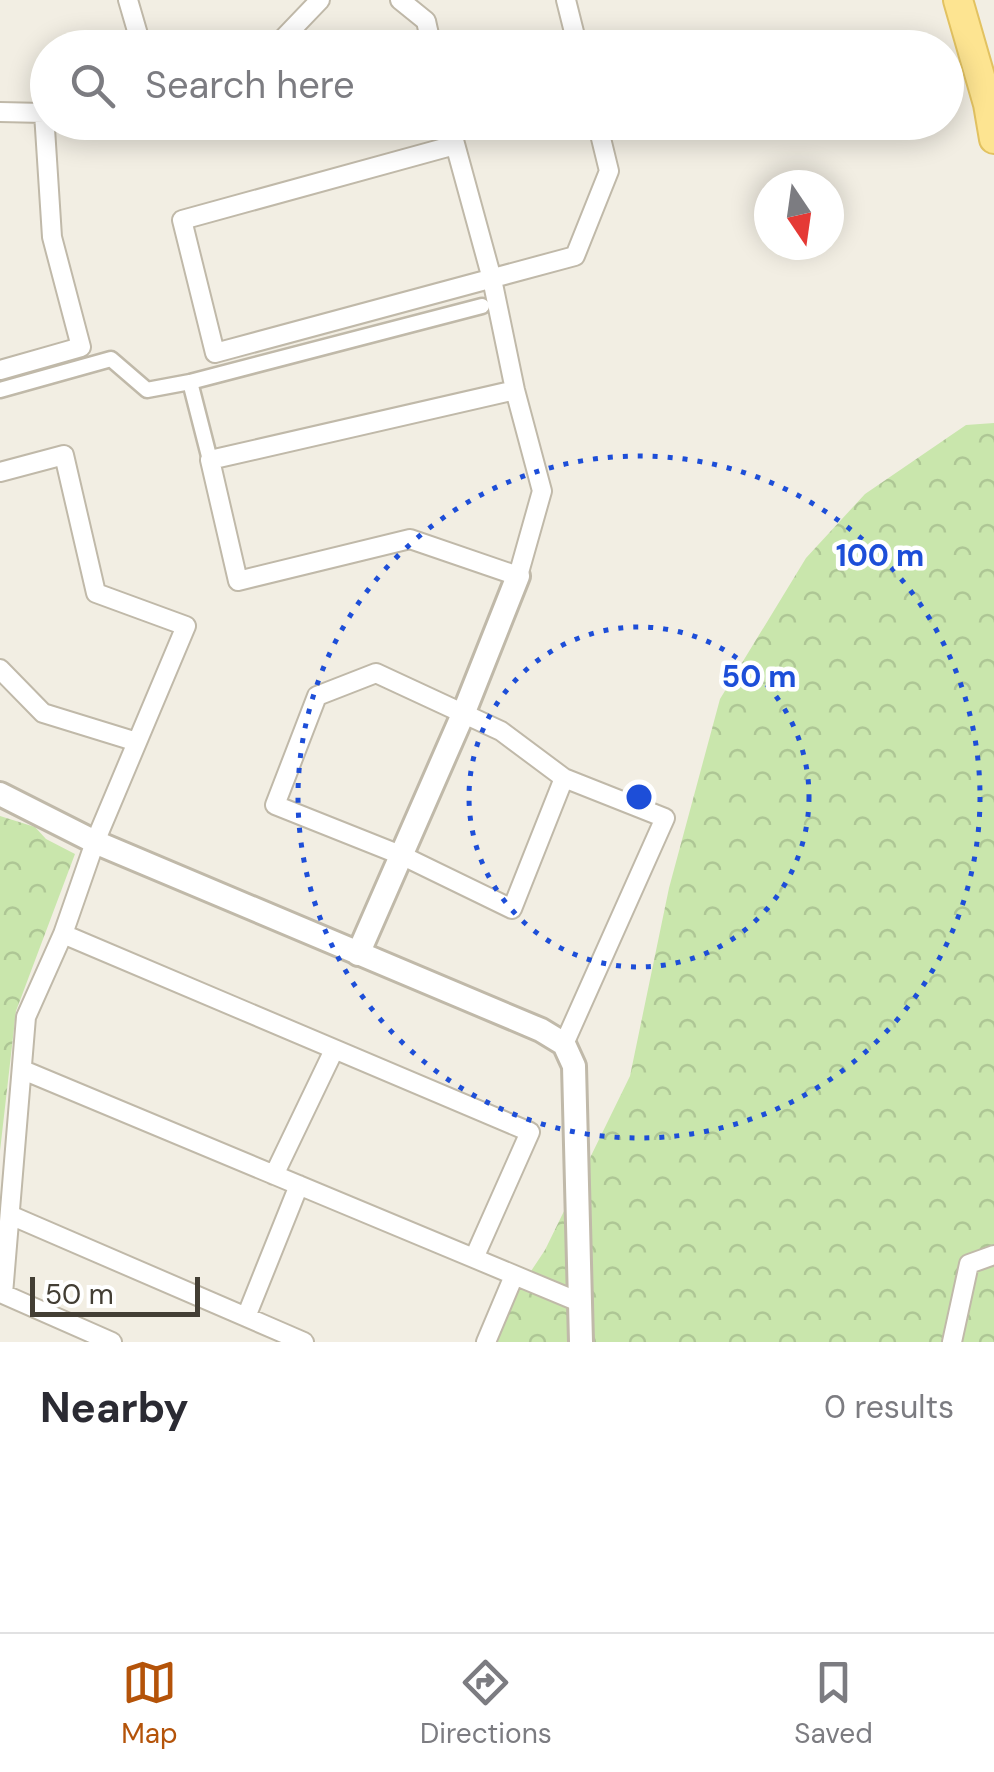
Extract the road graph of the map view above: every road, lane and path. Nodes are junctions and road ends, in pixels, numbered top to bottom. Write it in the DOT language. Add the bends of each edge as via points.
graph roads {
  1 [pos="128,0"];
  2 [pos="320,0"];
  3 [pos="400,0"];
  4 [pos="566,0"];
  5 [pos="958,0"];
  6 [pos="137,30"];
  7 [pos="291,30"];
  8 [pos="428,30"];
  9 [pos="574,30"];
  10 [pos="0,112"];
  11 [pos="30,113"];
  12 [pos="994,139"];
  13 [pos="46,140"];
  14 [pos="453,140"];
  15 [pos="602,140"];
  16 [pos="454,146"];
  17 [pos="492,279"];
  18 [pos="482,306"];
  19 [pos="0,370"];
  20 [pos="190,382"];
  21 [pos="0,390"];
  22 [pos="515,390"];
  23 [pos="210,460"];
  24 [pos="0,472"];
  25 [pos="518,576"];
  26 [pos="0,669"];
  27 [pos="464,712"];
  28 [pos="137,742"];
  29 [pos="564,778"];
  30 [pos="0,794"];
  31 [pos="95,842"];
  32 [pos="403,856"];
  33 [pos="63,934"];
  34 [pos="358,954"];
  35 [pos="564,1044"];
  36 [pos="334,1050"];
  37 [pos="23,1070"];
  38 [pos="274,1175"];
  39 [pos="299,1185"];
  40 [pos="10,1215"];
  41 [pos="994,1256"];
  42 [pos="474,1258"];
  43 [pos="514,1278"];
  44 [pos="578,1302"];
  45 [pos="246,1317"];
  46 [pos="957,1341"];
  47 [pos="112,1342"];
  48 [pos="304,1342"];
  49 [pos="486,1342"];
  50 [pos="581,1342"];
  1 -- 6 [label="street"];
  2 -- 7 [label="street"];
  3 -- 8 [label="street"];
  4 -- 9 [label="street"];
  5 -- 12 [label="main road"];
  10 -- 11 [label="street"];
  13 -- 19 [label="street" via="52,237 81,347"];
  14 -- 16 [label="street"];
  15 -- 17 [label="street" via="610,171 575,256"];
  16 -- 17 [label="street"];
  16 -- 17 [label="street" via="182,220 216,353"];
  17 -- 22 [label="street"];
  18 -- 20 [label="street"];
  20 -- 21 [label="street" via="147,390 111,359"];
  20 -- 23 [label="street"];
  22 -- 23 [label="street"];
  22 -- 25 [label="street" via="542,491"];
  23 -- 25 [label="street" via="238,581 410,539"];
  24 -- 28 [label="street" via="64,455 96,593 186,626"];
  25 -- 27 [label="street"];
  26 -- 28 [label="street" via="43,713"];
  27 -- 29 [label="street" via="502,731"];
  27 -- 32 [label="street"];
  27 -- 32 [label="street" via="376,673 316,696 275,805"];
  28 -- 31 [label="street"];
  29 -- 32 [label="street" via="512,909"];
  29 -- 35 [label="street" via="665,818"];
  30 -- 31 [label="street"];
  31 -- 33 [label="street"];
  31 -- 34 [label="street"];
  32 -- 34 [label="street"];
  33 -- 36 [label="street"];
  33 -- 37 [label="street" via="26,1017"];
  34 -- 35 [label="street"];
  35 -- 44 [label="street" via="574,1066"];
  36 -- 38 [label="street"];
  36 -- 42 [label="street" via="530,1132"];
  37 -- 38 [label="street"];
  37 -- 40 [label="street"];
  38 -- 39 [label="street"];
  39 -- 42 [label="street"];
  39 -- 45 [label="street"];
  40 -- 45 [label="street"];
  40 -- 47 [label="street" via="3,1294"];
  41 -- 46 [label="street" via="968,1264"];
  42 -- 43 [label="street"];
  43 -- 44 [label="street"];
  43 -- 49 [label="street"];
  44 -- 50 [label="street"];
  45 -- 48 [label="street"];
}
